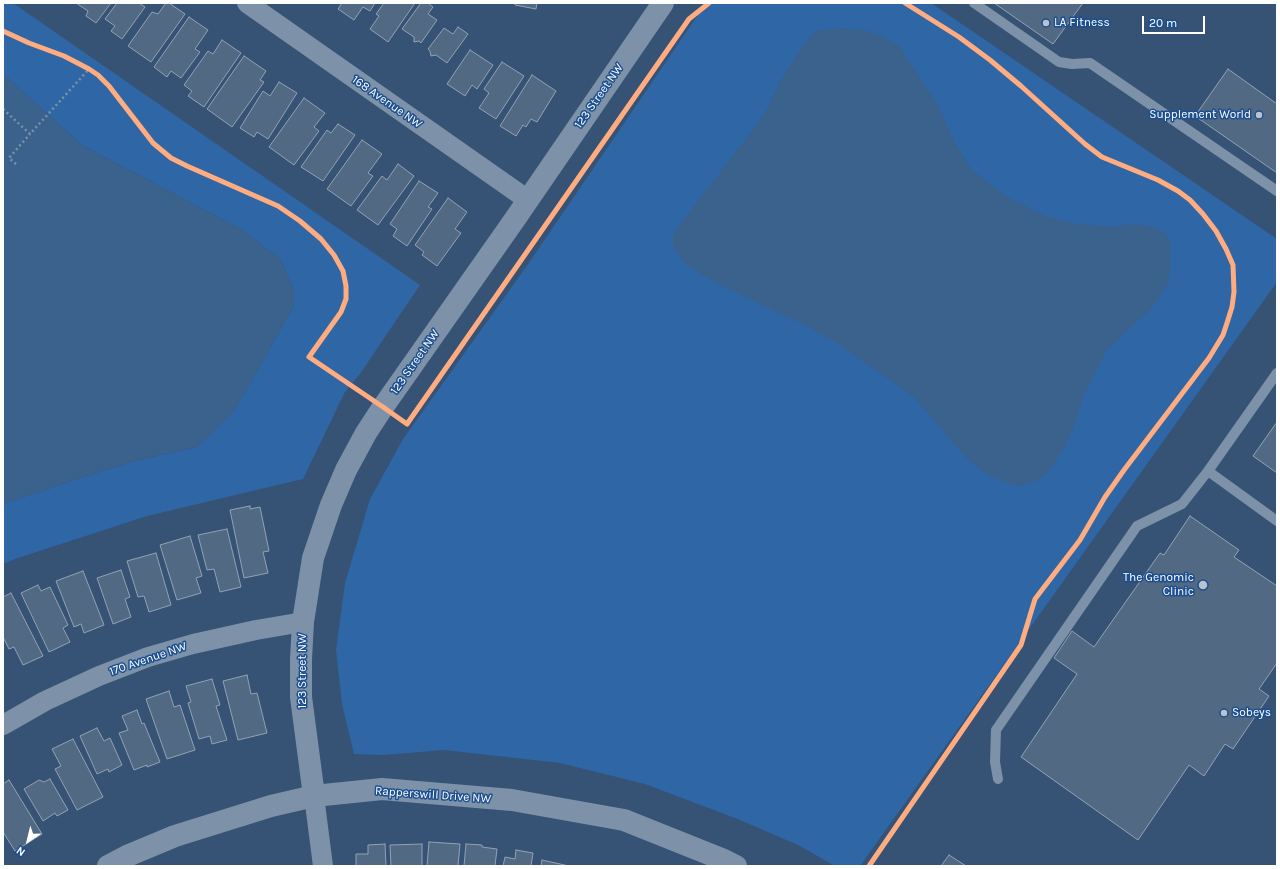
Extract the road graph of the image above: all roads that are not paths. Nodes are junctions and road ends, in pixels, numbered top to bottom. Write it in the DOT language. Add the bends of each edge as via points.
graph roads {
  1 [pos="247,3"];
  2 [pos="663,3"];
  3 [pos="974,3"];
  4 [pos="1277,191"];
  5 [pos="528,200"];
  6 [pos="1277,373"];
  7 [pos="1208,471"];
  8 [pos="1277,521"];
  9 [pos="303,622"];
  10 [pos="3,725"];
  11 [pos="998,779"];
  12 [pos="314,796"];
  13 [pos="108,866"];
  14 [pos="323,866"];
  15 [pos="736,866"];
  1 -- 5 [label="street, 168 Avenue NW"];
  2 -- 5 [label="street, 123 Street NW"];
  3 -- 4 [label="lane" via="1059,62 1090,63"];
  5 -- 9 [label="street, 123 Street NW" via="383,407 346,470 330,505 313,558"];
  6 -- 7 [label="lane"];
  7 -- 8 [label="lane"];
  7 -- 11 [label="lane" via="1182,504 1137,526 996,730 995,762"];
  9 -- 10 [label="street, 170 Avenue NW" via="193,644 148,657 45,700"];
  9 -- 12 [label="street, 123 Street NW" via="301,697"];
  12 -- 13 [label="street, Rapperswill Drive NW" via="272,806 175,836"];
  12 -- 14 [label="street, 123 Street NW"];
  12 -- 15 [label="street, Rapperswill Drive NW" via="382,789 512,800 624,820"];
}
